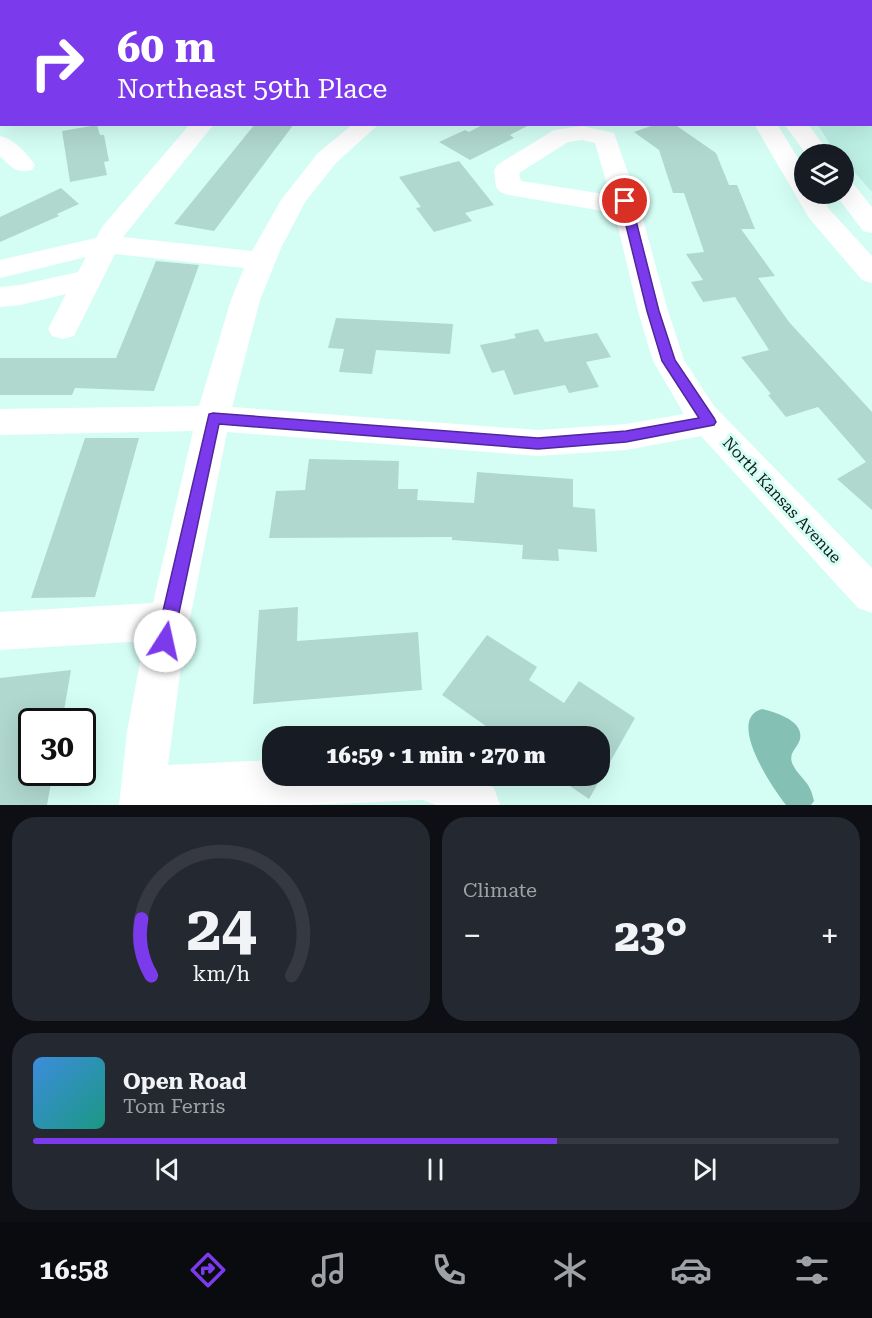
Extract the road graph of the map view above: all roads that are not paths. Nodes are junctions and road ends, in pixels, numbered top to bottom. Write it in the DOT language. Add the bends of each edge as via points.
graph roads {
  1 [pos="201,126"];
  2 [pos="365,126"];
  3 [pos="766,126"];
  4 [pos="797,126"];
  5 [pos="0,143"];
  6 [pos="810,144"];
  7 [pos="23,165"];
  8 [pos="794,172"];
  9 [pos="625,201"];
  10 [pos="854,202"];
  11 [pos="813,204"];
  12 [pos="872,225"];
  13 [pos="106,244"];
  14 [pos="261,261"];
  15 [pos="0,269"];
  16 [pos="872,274"];
  17 [pos="89,279"];
  18 [pos="0,297"];
  19 [pos="63,329"];
  20 [pos="213,418"];
  21 [pos="709,422"];
  22 [pos="2,426"];
  23 [pos="872,595"];
  24 [pos="168,621"];
  25 [pos="0,631"];
  26 [pos="142,797"];
  27 [pos="477,805"];
  1 -- 13 [label="street" via="111,233"];
  2 -- 14 [label="street" via="310,176"];
  3 -- 8 [label="street"];
  4 -- 6 [label="street"];
  5 -- 7 [label="street"];
  9 -- 21 [label="street, North Kansas Avenue" via="669,361"];
  10 -- 12 [label="street"];
  11 -- 16 [label="street"];
  13 -- 14 [label="street"];
  13 -- 15 [label="street"];
  13 -- 17 [label="street"];
  14 -- 20 [label="street" via="240,315"];
  17 -- 18 [label="street"];
  17 -- 19 [label="street"];
  20 -- 21 [label="street" via="538,443 626,437"];
  20 -- 22 [label="street"];
  20 -- 24 [label="street"];
  21 -- 23 [label="street, North Kansas Avenue"];
  24 -- 25 [label="street"];
  24 -- 26 [label="street"];
  26 -- 27 [label="street" via="423,777 448,786"];
}
